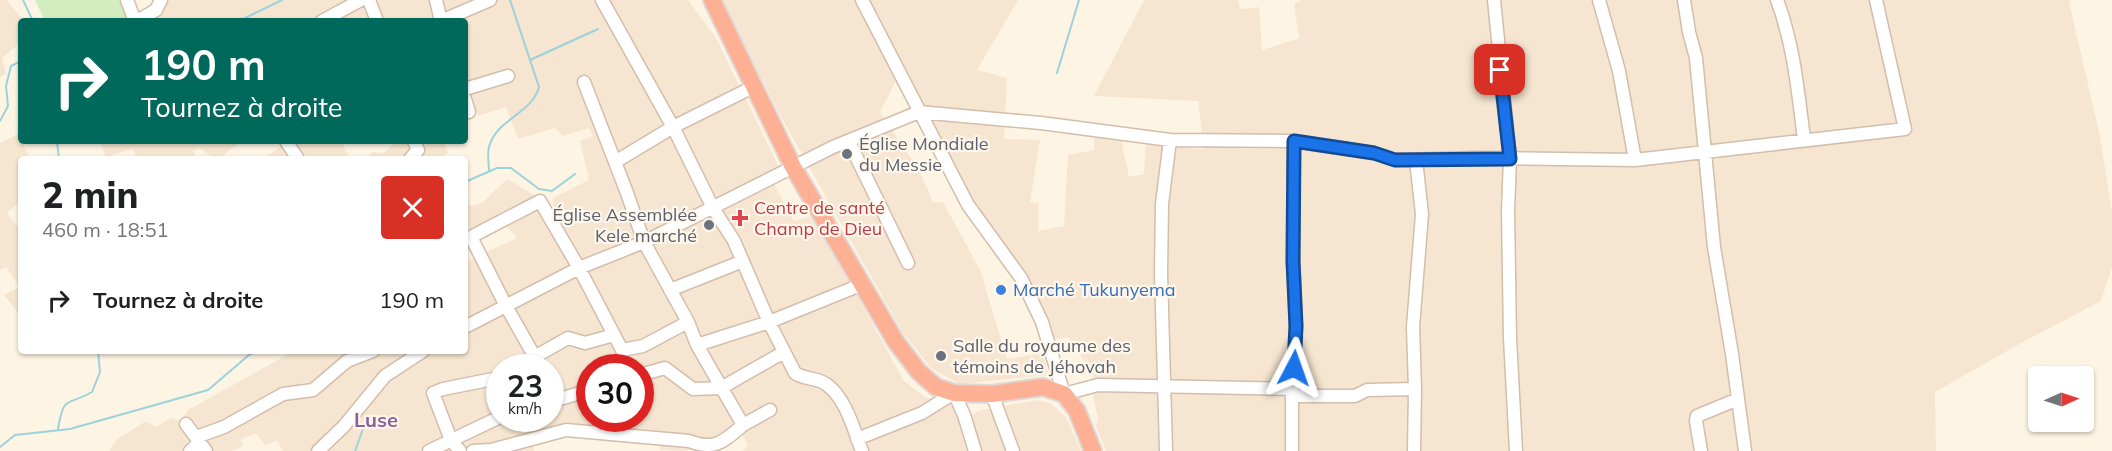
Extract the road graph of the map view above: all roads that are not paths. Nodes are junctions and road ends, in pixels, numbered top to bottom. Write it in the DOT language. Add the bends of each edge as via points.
graph roads {
  1 [pos="127,0"];
  2 [pos="161,0"];
  3 [pos="361,0"];
  4 [pos="369,0"];
  5 [pos="436,0"];
  6 [pos="490,0"];
  7 [pos="602,0"];
  8 [pos="712,0"];
  9 [pos="862,0"];
  10 [pos="1494,0"];
  11 [pos="1599,0"];
  12 [pos="1684,0"];
  13 [pos="1777,0"];
  14 [pos="1876,0"];
  15 [pos="135,18"];
  16 [pos="141,18"];
  17 [pos="328,18"];
  18 [pos="376,18"];
  19 [pos="440,18"];
  20 [pos="448,18"];
  21 [pos="508,76"];
  22 [pos="584,82"];
  23 [pos="753,87"];
  24 [pos="468,88"];
  25 [pos="468,109"];
  26 [pos="469,112"];
  27 [pos="919,112"];
  28 [pos="673,127"];
  29 [pos="1804,139"];
  30 [pos="1170,140"];
  31 [pos="1294,141"];
  32 [pos="849,142"];
  33 [pos="1705,151"];
  34 [pos="1510,159"];
  35 [pos="1416,160"];
  36 [pos="1635,160"];
  37 [pos="615,162"];
  38 [pos="793,167"];
  39 [pos="714,208"];
  40 [pos="468,239"];
  41 [pos="644,242"];
  42 [pos="743,261"];
  43 [pos="908,263"];
  44 [pos="579,268"];
  45 [pos="863,284"];
  46 [pos="670,290"];
  47 [pos="506,306"];
  48 [pos="688,322"];
  49 [pos="769,322"];
  50 [pos="468,325"];
  51 [pos="614,335"];
  52 [pos="697,345"];
  53 [pos="784,352"];
  54 [pos="366,354"];
  55 [pos="418,354"];
  56 [pos="533,354"];
  57 [pos="548,354"];
  58 [pos="654,371"];
  59 [pos="486,380"];
  60 [pos="721,388"];
  61 [pos="1164,388"];
  62 [pos="1415,388"];
  63 [pos="954,393"];
  64 [pos="1292,393"];
  65 [pos="992,394"];
  66 [pos="1064,394"];
  67 [pos="1738,399"];
  68 [pos="770,410"];
  69 [pos="186,424"];
  70 [pos="486,424"];
  71 [pos="743,425"];
  72 [pos="857,439"];
  73 [pos="451,440"];
  74 [pos="198,448"];
  75 [pos="318,451"];
  76 [pos="429,451"];
  77 [pos="460,451"];
  78 [pos="473,451"];
  79 [pos="862,451"];
  80 [pos="975,451"];
  81 [pos="1013,451"];
  82 [pos="1093,451"];
  83 [pos="1166,451"];
  84 [pos="1292,451"];
  85 [pos="1414,451"];
  86 [pos="1516,451"];
  87 [pos="1701,451"];
  88 [pos="1745,451"];
  1 -- 15 [label="street"];
  2 -- 16 [label="street" via="156,10"];
  3 -- 17 [label="street"];
  4 -- 18 [label="street"];
  5 -- 19 [label="street"];
  6 -- 20 [label="street"];
  7 -- 28 [label="street"];
  8 -- 23 [label="highway"];
  9 -- 27 [label="street"];
  10 -- 34 [label="street"];
  11 -- 36 [label="street" via="1619,71"];
  12 -- 33 [label="street" via="1696,58"];
  13 -- 29 [label="street" via="1797,76"];
  14 -- 29 [label="street" via="1905,129"];
  21 -- 24 [label="street"];
  22 -- 37 [label="street"];
  23 -- 28 [label="street"];
  23 -- 38 [label="highway"];
  25 -- 26 [label="street"];
  27 -- 30 [label="street"];
  27 -- 32 [label="street"];
  27 -- 66 [label="street" via="968,205 1021,278 1042,322"];
  28 -- 37 [label="street"];
  28 -- 39 [label="street"];
  29 -- 33 [label="street"];
  30 -- 31 [label="street"];
  30 -- 61 [label="street" via="1161,238"];
  31 -- 35 [label="street" via="1395,160"];
  31 -- 64 [label="street" via="1296,326"];
  32 -- 38 [label="street"];
  32 -- 43 [label="street"];
  33 -- 36 [label="street"];
  33 -- 67 [label="street" via="1714,248"];
  34 -- 35 [label="street"];
  34 -- 36 [label="street"];
  34 -- 86 [label="street" via="1510,338"];
  35 -- 62 [label="street" via="1422,214 1413,327"];
  37 -- 41 [label="street"];
  38 -- 39 [label="street"];
  38 -- 45 [label="highway"];
  39 -- 41 [label="street"];
  39 -- 42 [label="street"];
  40 -- 44 [label="street" via="540,201"];
  40 -- 47 [label="street"];
  41 -- 44 [label="street"];
  41 -- 46 [label="street"];
  42 -- 46 [label="street"];
  42 -- 49 [label="street"];
  44 -- 47 [label="street"];
  44 -- 51 [label="street"];
  45 -- 49 [label="street"];
  45 -- 63 [label="highway" via="896,342 919,372 936,387"];
  46 -- 48 [label="street"];
  47 -- 50 [label="street"];
  47 -- 56 [label="street"];
  48 -- 51 [label="street" via="643,346 622,350"];
  48 -- 52 [label="street"];
  49 -- 52 [label="street"];
  49 -- 53 [label="street"];
  51 -- 57 [label="street" via="585,343 568,338"];
  52 -- 60 [label="street"];
  53 -- 60 [label="street"];
  53 -- 72 [label="street" via="795,373 826,384 837,396"];
  54 -- 74 [label="street" via="347,361 313,390 283,394 224,427 199,436"];
  55 -- 75 [label="street" via="385,376"];
  58 -- 60 [label="street" via="665,368 693,389"];
  59 -- 73 [label="street" via="433,393"];
  60 -- 71 [label="street"];
  61 -- 64 [label="street"];
  61 -- 66 [label="street" via="1098,385"];
  61 -- 83 [label="street"];
  62 -- 64 [label="street" via="1367,390 1355,396"];
  62 -- 85 [label="street"];
  63 -- 65 [label="highway"];
  63 -- 72 [label="street" via="922,413"];
  63 -- 80 [label="street"];
  64 -- 84 [label="street"];
  65 -- 66 [label="highway" via="1043,387"];
  65 -- 81 [label="street"];
  66 -- 82 [label="highway" via="1077,411"];
  67 -- 87 [label="street" via="1697,416"];
  67 -- 88 [label="street"];
  68 -- 71 [label="street"];
  69 -- 74 [label="street"];
  70 -- 73 [label="street"];
  71 -- 78 [label="street" via="719,445 702,447 688,441 566,430"];
  72 -- 79 [label="street"];
  73 -- 76 [label="street"];
  73 -- 77 [label="street"];
}
